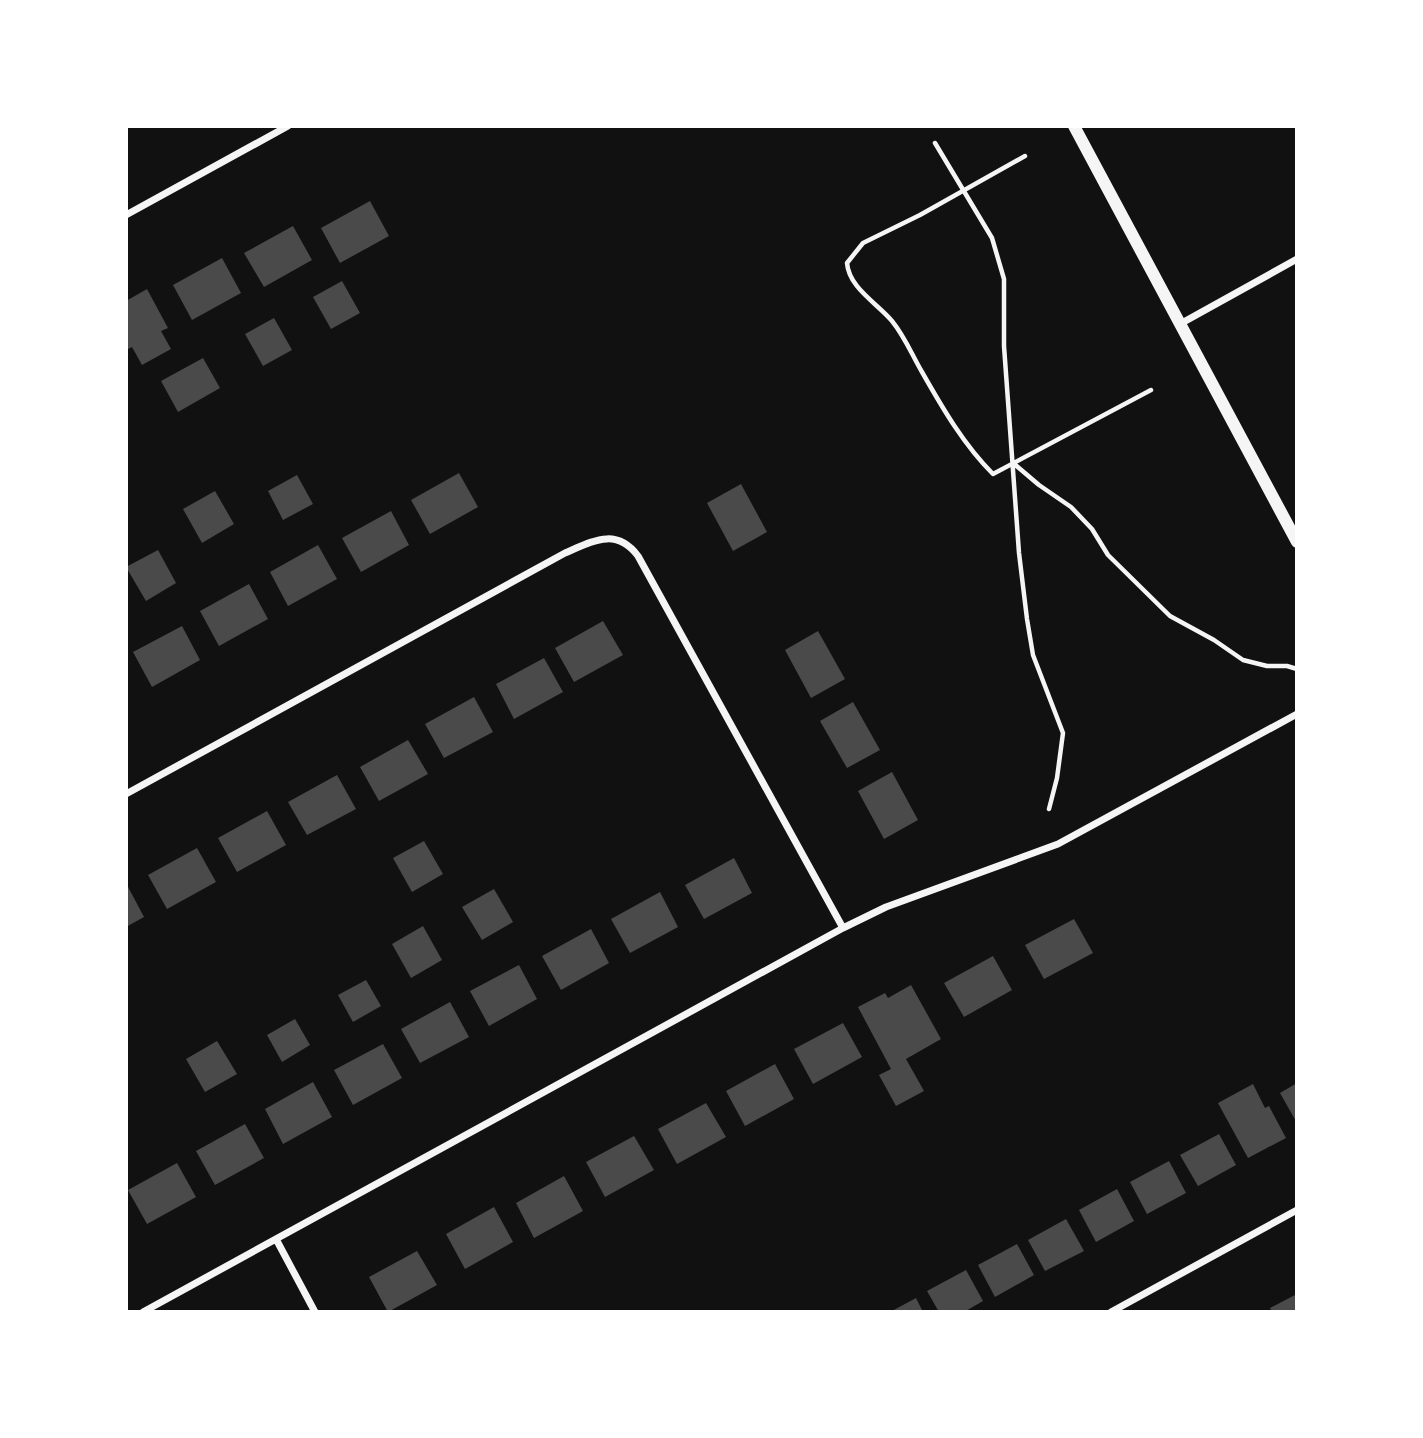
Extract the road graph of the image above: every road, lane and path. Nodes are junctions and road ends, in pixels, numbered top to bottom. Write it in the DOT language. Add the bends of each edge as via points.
graph roads {
  1 [pos="288,126"];
  2 [pos="1073,126"];
  3 [pos="935,143"];
  4 [pos="1025,156"];
  5 [pos="963,190"];
  6 [pos="126,215"];
  7 [pos="1297,259"];
  8 [pos="1180,324"];
  9 [pos="1151,390"];
  10 [pos="1013,463"];
  11 [pos="1297,542"];
  12 [pos="1297,668"];
  13 [pos="1297,714"];
  14 [pos="126,794"];
  15 [pos="1049,809"];
  16 [pos="843,928"];
  17 [pos="1297,1210"];
  18 [pos="276,1240"];
  19 [pos="143,1312"];
  20 [pos="315,1312"];
  21 [pos="1111,1312"];
  1 -- 6 [label="street"];
  2 -- 8 [label="street"];
  3 -- 5 [label="path"];
  4 -- 5 [label="path"];
  5 -- 10 [label="path" via="992,238 1004,279"];
  5 -- 10 [label="path" via="863,243 847,262 848,272 906,340 940,405 975,456 993,474"];
  7 -- 8 [label="street"];
  8 -- 11 [label="street"];
  9 -- 10 [label="path"];
  10 -- 12 [label="path" via="1071,507 1108,555 1170,615 1243,660"];
  10 -- 15 [label="path" via="1033,655 1063,733"];
  13 -- 16 [label="street" via="1058,844 886,907"];
  14 -- 16 [label="street" via="565,553 595,540 621,540 638,556"];
  16 -- 18 [label="street"];
  17 -- 21 [label="street"];
  18 -- 19 [label="street"];
  18 -- 20 [label="street"];
}
